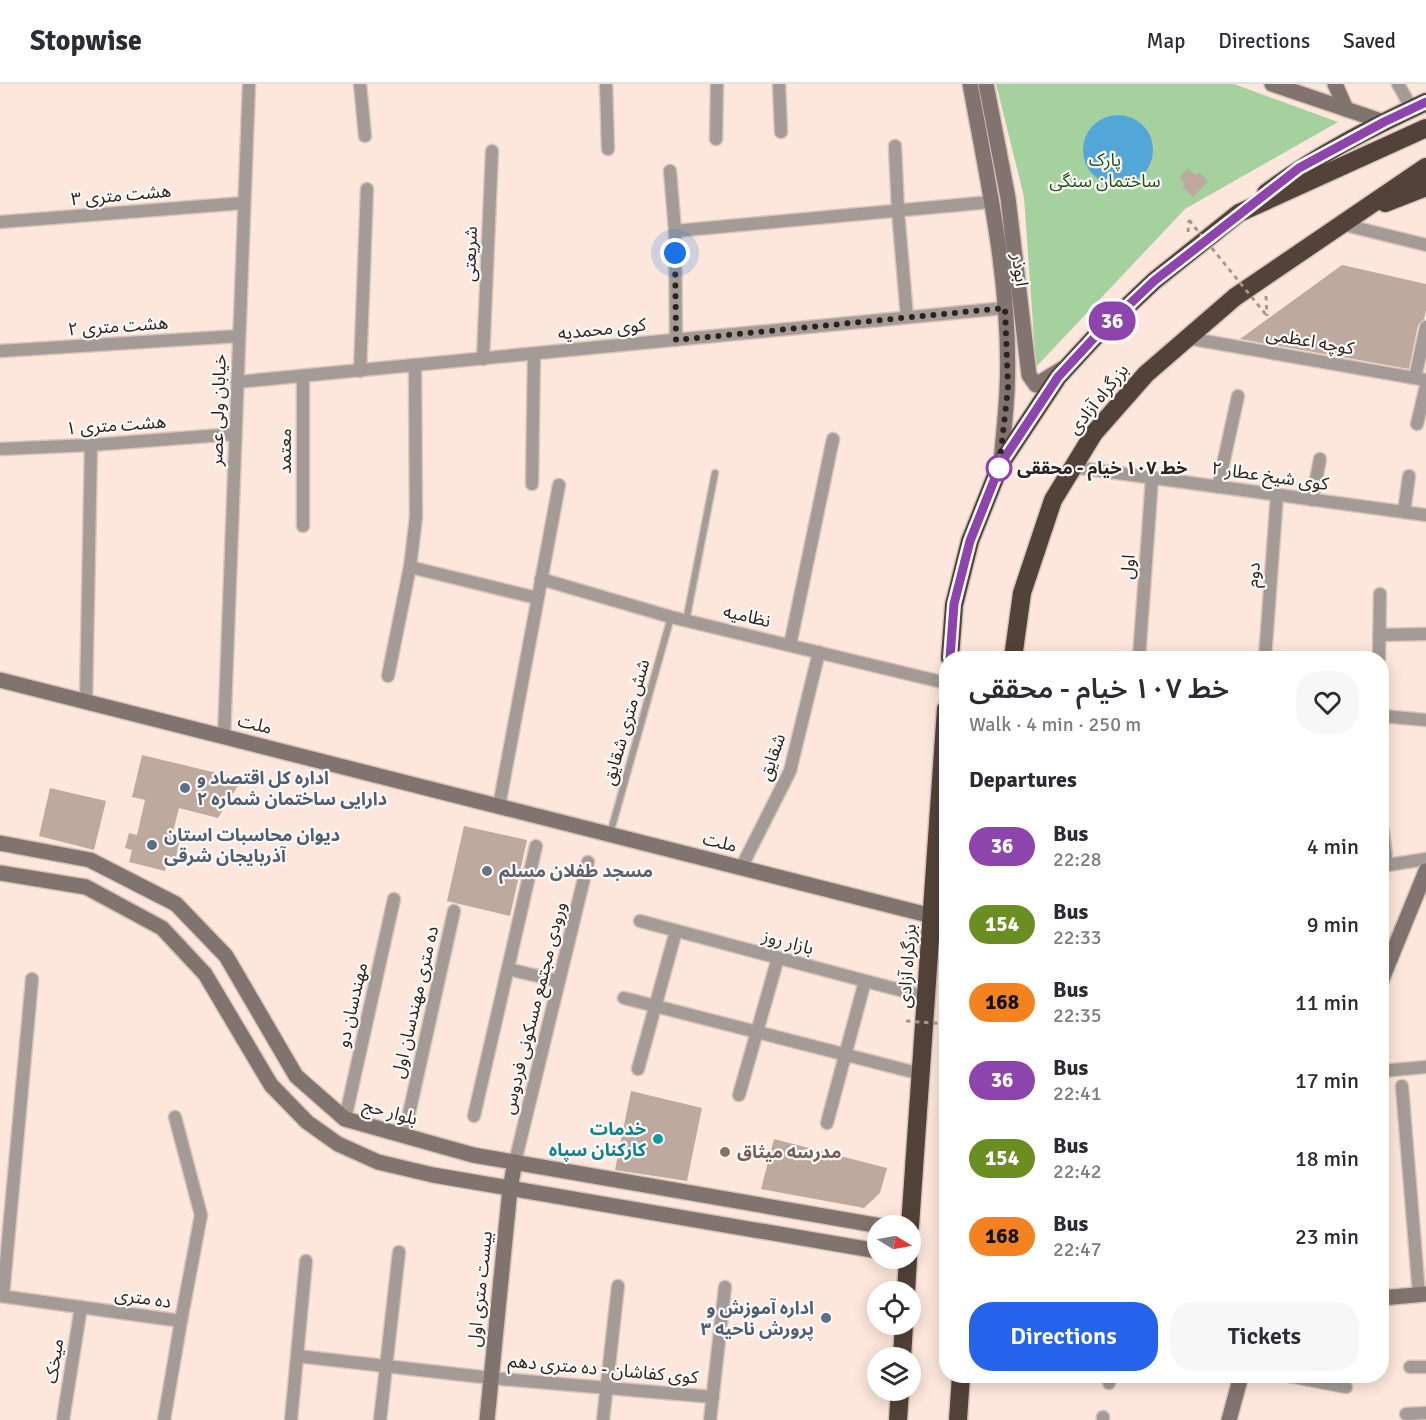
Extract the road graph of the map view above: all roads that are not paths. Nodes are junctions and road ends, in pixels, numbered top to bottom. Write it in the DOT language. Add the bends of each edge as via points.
graph roads {
  1 [pos="249,84"];
  2 [pos="360,84"];
  3 [pos="606,84"];
  4 [pos="717,84"];
  5 [pos="779,84"];
  6 [pos="970,84"];
  7 [pos="986,84"];
  8 [pos="1272,84"];
  9 [pos="1335,84"];
  10 [pos="1398,84"];
  11 [pos="1419,105"];
  12 [pos="1346,109"];
  13 [pos="1384,122"];
  14 [pos="1426,128"];
  15 [pos="781,132"];
  16 [pos="366,136"];
  17 [pos="716,139"];
  18 [pos="895,146"];
  19 [pos="608,149"];
  20 [pos="492,151"];
  21 [pos="1426,167"];
  22 [pos="670,171"];
  23 [pos="1426,187"];
  24 [pos="368,189"];
  25 [pos="991,202"];
  26 [pos="244,203"];
  27 [pos="898,211"];
  28 [pos="1239,213"];
  29 [pos="1345,221"];
  30 [pos="0,222"];
  31 [pos="675,231"];
  32 [pos="1426,245"];
  33 [pos="1022,306"];
  34 [pos="1005,308"];
  35 [pos="907,317"];
  36 [pos="1426,327"];
  37 [pos="239,336"];
  38 [pos="1187,338"];
  39 [pos="676,340"];
  40 [pos="0,351"];
  41 [pos="534,354"];
  42 [pos="483,359"];
  43 [pos="1069,364"];
  44 [pos="415,365"];
  45 [pos="360,371"];
  46 [pos="303,376"];
  47 [pos="1420,379"];
  48 [pos="237,382"];
  49 [pos="1426,386"];
  50 [pos="1238,396"];
  51 [pos="1417,424"];
  52 [pos="235,434"];
  53 [pos="833,439"];
  54 [pos="91,445"];
  55 [pos="0,449"];
  56 [pos="1320,459"];
  57 [pos="1001,463"];
  58 [pos="1073,467"];
  59 [pos="715,473"];
  60 [pos="1409,477"];
  61 [pos="1152,478"];
  62 [pos="532,484"];
  63 [pos="559,485"];
  64 [pos="1218,487"];
  65 [pos="1277,495"];
  66 [pos="1312,500"];
  67 [pos="1404,512"];
  68 [pos="1426,515"];
  69 [pos="303,526"];
  70 [pos="410,567"];
  71 [pos="541,579"];
  72 [pos="1380,594"];
  73 [pos="537,598"];
  74 [pos="671,617"];
  75 [pos="686,621"];
  76 [pos="1426,634"];
  77 [pos="1379,635"];
  78 [pos="790,645"];
  79 [pos="951,651"];
  80 [pos="1014,651"];
  81 [pos="1140,651"];
  82 [pos="1266,651"];
  83 [pos="1379,651"];
  84 [pos="819,652"];
  85 [pos="388,676"];
  86 [pos="0,680"];
  87 [pos="939,681"];
  88 [pos="86,702"];
  89 [pos="1389,717"];
  90 [pos="1426,720"];
  91 [pos="224,737"];
  92 [pos="499,807"];
  93 [pos="939,812"];
  94 [pos="610,835"];
  95 [pos="0,843"];
  96 [pos="536,846"];
  97 [pos="1426,859"];
  98 [pos="588,862"];
  99 [pos="1389,865"];
  100 [pos="741,868"];
  101 [pos="1426,871"];
  102 [pos="0,873"];
  103 [pos="122,876"];
  104 [pos="394,899"];
  105 [pos="109,900"];
  106 [pos="454,911"];
  107 [pos="932,916"];
  108 [pos="640,921"];
  109 [pos="676,931"];
  110 [pos="1389,950"];
  111 [pos="778,958"];
  112 [pos="508,969"];
  113 [pos="32,979"];
  114 [pos="559,981"];
  115 [pos="865,981"];
  116 [pos="926,997"];
  117 [pos="624,998"];
  118 [pos="655,1006"];
  119 [pos="757,1032"];
  120 [pos="845,1054"];
  121 [pos="1426,1067"];
  122 [pos="638,1069"];
  123 [pos="1389,1070"];
  124 [pos="921,1074"];
  125 [pos="1402,1086"];
  126 [pos="739,1095"];
  127 [pos="474,1116"];
  128 [pos="176,1117"];
  129 [pos="345,1119"];
  130 [pos="827,1123"];
  131 [pos="404,1136"];
  132 [pos="515,1162"];
  133 [pos="510,1189"];
  134 [pos="911,1215"];
  135 [pos="867,1223"];
  136 [pos="867,1249"];
  137 [pos="399,1252"];
  138 [pos="306,1261"];
  139 [pos="618,1286"];
  140 [pos="725,1287"];
  141 [pos="1423,1294"];
  142 [pos="2,1296"];
  143 [pos="1389,1297"];
  144 [pos="81,1307"];
  145 [pos="181,1321"];
  146 [pos="297,1356"];
  147 [pos="386,1366"];
  148 [pos="1410,1367"];
  149 [pos="1426,1367"];
  150 [pos="491,1378"];
  151 [pos="961,1383"];
  152 [pos="1238,1383"];
  153 [pos="1325,1383"];
  154 [pos="1346,1387"];
  155 [pos="607,1388"];
  156 [pos="713,1397"];
  157 [pos="899,1401"];
  158 [pos="1426,1413"];
  159 [pos="1406,1414"];
  160 [pos="63,1420"];
  161 [pos="164,1420"];
  162 [pos="291,1420"];
  163 [pos="380,1420"];
  164 [pos="487,1420"];
  165 [pos="603,1420"];
  166 [pos="711,1420"];
  167 [pos="898,1420"];
  168 [pos="958,1420"];
  169 [pos="1229,1420"];
  1 -- 26 [label="street, خیابان ولی عصر"];
  2 -- 16 [label="street"];
  3 -- 19 [label="street"];
  4 -- 17 [label="street"];
  5 -- 15 [label="street"];
  6 -- 25 [label="main road, ابوذر"];
  7 -- 33 [label="main road, ابوذر" via="1008,198"];
  8 -- 12 [label="main road"];
  9 -- 12 [label="main road"];
  10 -- 11 [label="street"];
  11 -- 13 [label="highway"];
  12 -- 13 [label="main road"];
  13 -- 28 [label="highway" via="1299,168"];
  14 -- 28 [label="highway"];
  18 -- 27 [label="street"];
  20 -- 42 [label="street, شریعتی"];
  21 -- 29 [label="highway, بزرگراه آزادی"];
  22 -- 31 [label="street"];
  23 -- 29 [label="highway, بزرگراه آزادی"];
  24 -- 45 [label="street"];
  25 -- 27 [label="street"];
  25 -- 34 [label="main road, ابوذر"];
  26 -- 30 [label="street, هشت متری ۳"];
  26 -- 37 [label="street, خیابان ولی عصر"];
  27 -- 31 [label="street"];
  27 -- 35 [label="street"];
  28 -- 43 [label="highway" via="1154,281"];
  29 -- 32 [label="street"];
  29 -- 38 [label="highway, بزرگراه آزادی" via="1235,297"];
  31 -- 39 [label="street"];
  33 -- 34 [label="main road"];
  33 -- 43 [label="main road, ابوذر" via="1029,375 1036,385"];
  34 -- 35 [label="street, کوی محمدیه"];
  34 -- 57 [label="main road, ابوذر" via="1008,388"];
  35 -- 39 [label="street, کوی محمدیه"];
  36 -- 47 [label="street"];
  37 -- 40 [label="street, هشت متری ۲"];
  37 -- 48 [label="street, خیابان ولی عصر"];
  38 -- 47 [label="street, کوچه اعظمی"];
  38 -- 58 [label="highway, بزرگراه آزادی" via="1146,374 1094,433"];
  39 -- 41 [label="street, کوی محمدیه"];
  41 -- 42 [label="street, کوی محمدیه"];
  41 -- 62 [label="street"];
  42 -- 44 [label="street, کوی محمدیه"];
  43 -- 57 [label="highway"];
  44 -- 45 [label="street, کوی محمدیه"];
  44 -- 70 [label="street" via="416,517"];
  45 -- 46 [label="street, کوی محمدیه"];
  46 -- 48 [label="street, کوی محمدیه"];
  46 -- 69 [label="street, معتمد"];
  48 -- 52 [label="street, خیابان ولی عصر"];
  49 -- 51 [label="street"];
  50 -- 64 [label="street"];
  52 -- 54 [label="street, هشت متری ۱"];
  52 -- 91 [label="street, خیابان ولی عصر"];
  53 -- 78 [label="street"];
  54 -- 55 [label="street, هشت متری ۱"];
  54 -- 88 [label="street"];
  56 -- 66 [label="street"];
  57 -- 79 [label="highway" via="970,541 954,604"];
  58 -- 61 [label="street, کوی شیخ عطار ۲"];
  58 -- 80 [label="highway, بزرگراه آزادی" via="1053,500 1022,592"];
  59 -- 75 [label="lane"];
  60 -- 67 [label="street"];
  61 -- 64 [label="street, کوی شیخ عطار ۲"];
  61 -- 81 [label="street, اول"];
  63 -- 71 [label="street"];
  64 -- 65 [label="street, کوی شیخ عطار ۲"];
  65 -- 66 [label="street, کوی شیخ عطار ۲"];
  65 -- 82 [label="street, دوم"];
  66 -- 67 [label="street, کوی شیخ عطار ۲"];
  67 -- 68 [label="street, کوی شیخ عطار ۲"];
  70 -- 73 [label="street"];
  70 -- 85 [label="street"];
  71 -- 73 [label="street"];
  71 -- 74 [label="street, نظامیه"];
  72 -- 77 [label="street"];
  73 -- 92 [label="street"];
  74 -- 75 [label="street, نظامیه"];
  74 -- 94 [label="lane, شش متری شقایق"];
  75 -- 78 [label="street, نظامیه"];
  76 -- 77 [label="street"];
  77 -- 83 [label="street"];
  78 -- 84 [label="street, نظامیه"];
  84 -- 87 [label="street, نظامیه"];
  84 -- 100 [label="street, شقایق" via="790,771"];
  86 -- 88 [label="main road, ملت"];
  88 -- 91 [label="main road, ملت"];
  89 -- 90 [label="street"];
  91 -- 92 [label="main road, ملت"];
  92 -- 94 [label="main road, ملت"];
  93 -- 107 [label="highway, بزرگراه آزادی"];
  94 -- 100 [label="main road, ملت"];
  95 -- 103 [label="main road, بلوار حج" via="90,860"];
  96 -- 112 [label="street"];
  97 -- 99 [label="street"];
  98 -- 114 [label="street, ورودی مجتمع مسکونی فردوس"];
  100 -- 107 [label="main road, ملت"];
  101 -- 110 [label="main road"];
  102 -- 105 [label="main road" via="86,887"];
  103 -- 105 [label="main road"];
  103 -- 129 [label="main road, بلوار حج" via="176,904 226,956 296,1076"];
  104 -- 129 [label="street, مهندسان دو"];
  105 -- 133 [label="main road" via="162,928 205,974 271,1085 330,1139 378,1162"];
  106 -- 131 [label="street, ده متری مهندسان اول"];
  107 -- 116 [label="highway, بزرگراه آزادی"];
  108 -- 109 [label="street, بازار روز"];
  109 -- 111 [label="street, بازار روز"];
  109 -- 118 [label="street"];
  111 -- 115 [label="street, بازار روز"];
  111 -- 119 [label="street"];
  112 -- 114 [label="street"];
  112 -- 127 [label="street"];
  113 -- 142 [label="street"];
  114 -- 132 [label="street, ورودی مجتمع مسکونی فردوس"];
  115 -- 116 [label="street, بازار روز"];
  115 -- 120 [label="street"];
  116 -- 124 [label="highway, بزرگراه آزادی"];
  117 -- 118 [label="street"];
  118 -- 119 [label="street"];
  118 -- 122 [label="street"];
  119 -- 120 [label="street"];
  119 -- 126 [label="street"];
  120 -- 124 [label="street"];
  120 -- 130 [label="street"];
  121 -- 123 [label="street"];
  124 -- 134 [label="highway, بزرگراه آزادی"];
  125 -- 141 [label="street"];
  128 -- 145 [label="street" via="201,1215"];
  129 -- 131 [label="main road, بلوار حج"];
  131 -- 132 [label="main road, بلوار حج"];
  132 -- 133 [label="main road, بیست متری اول"];
  132 -- 135 [label="main road, بلوار حج"];
  133 -- 136 [label="main road"];
  133 -- 150 [label="main road, بیست متری اول"];
  137 -- 147 [label="street"];
  138 -- 146 [label="street"];
  139 -- 155 [label="street"];
  140 -- 156 [label="street"];
  141 -- 143 [label="main road"];
  142 -- 144 [label="street, ده متری"];
  144 -- 145 [label="street, ده متری"];
  144 -- 160 [label="street, میخک"];
  145 -- 161 [label="street, ده متری"];
  146 -- 147 [label="street, کوی کفاشان - ده متری دهم"];
  146 -- 162 [label="street"];
  147 -- 150 [label="street, کوی کفاشان - ده متری دهم"];
  147 -- 163 [label="street"];
  148 -- 149 [label="street"];
  150 -- 155 [label="street, کوی کفاشان - ده متری دهم"];
  150 -- 164 [label="main road, بیست متری اول"];
  151 -- 168 [label="highway"];
  152 -- 169 [label="main road"];
  153 -- 154 [label="street"];
  155 -- 156 [label="street, کوی کفاشان - ده متری دهم"];
  155 -- 165 [label="street"];
  156 -- 166 [label="street"];
  157 -- 167 [label="highway"];
  158 -- 159 [label="street"];
}
